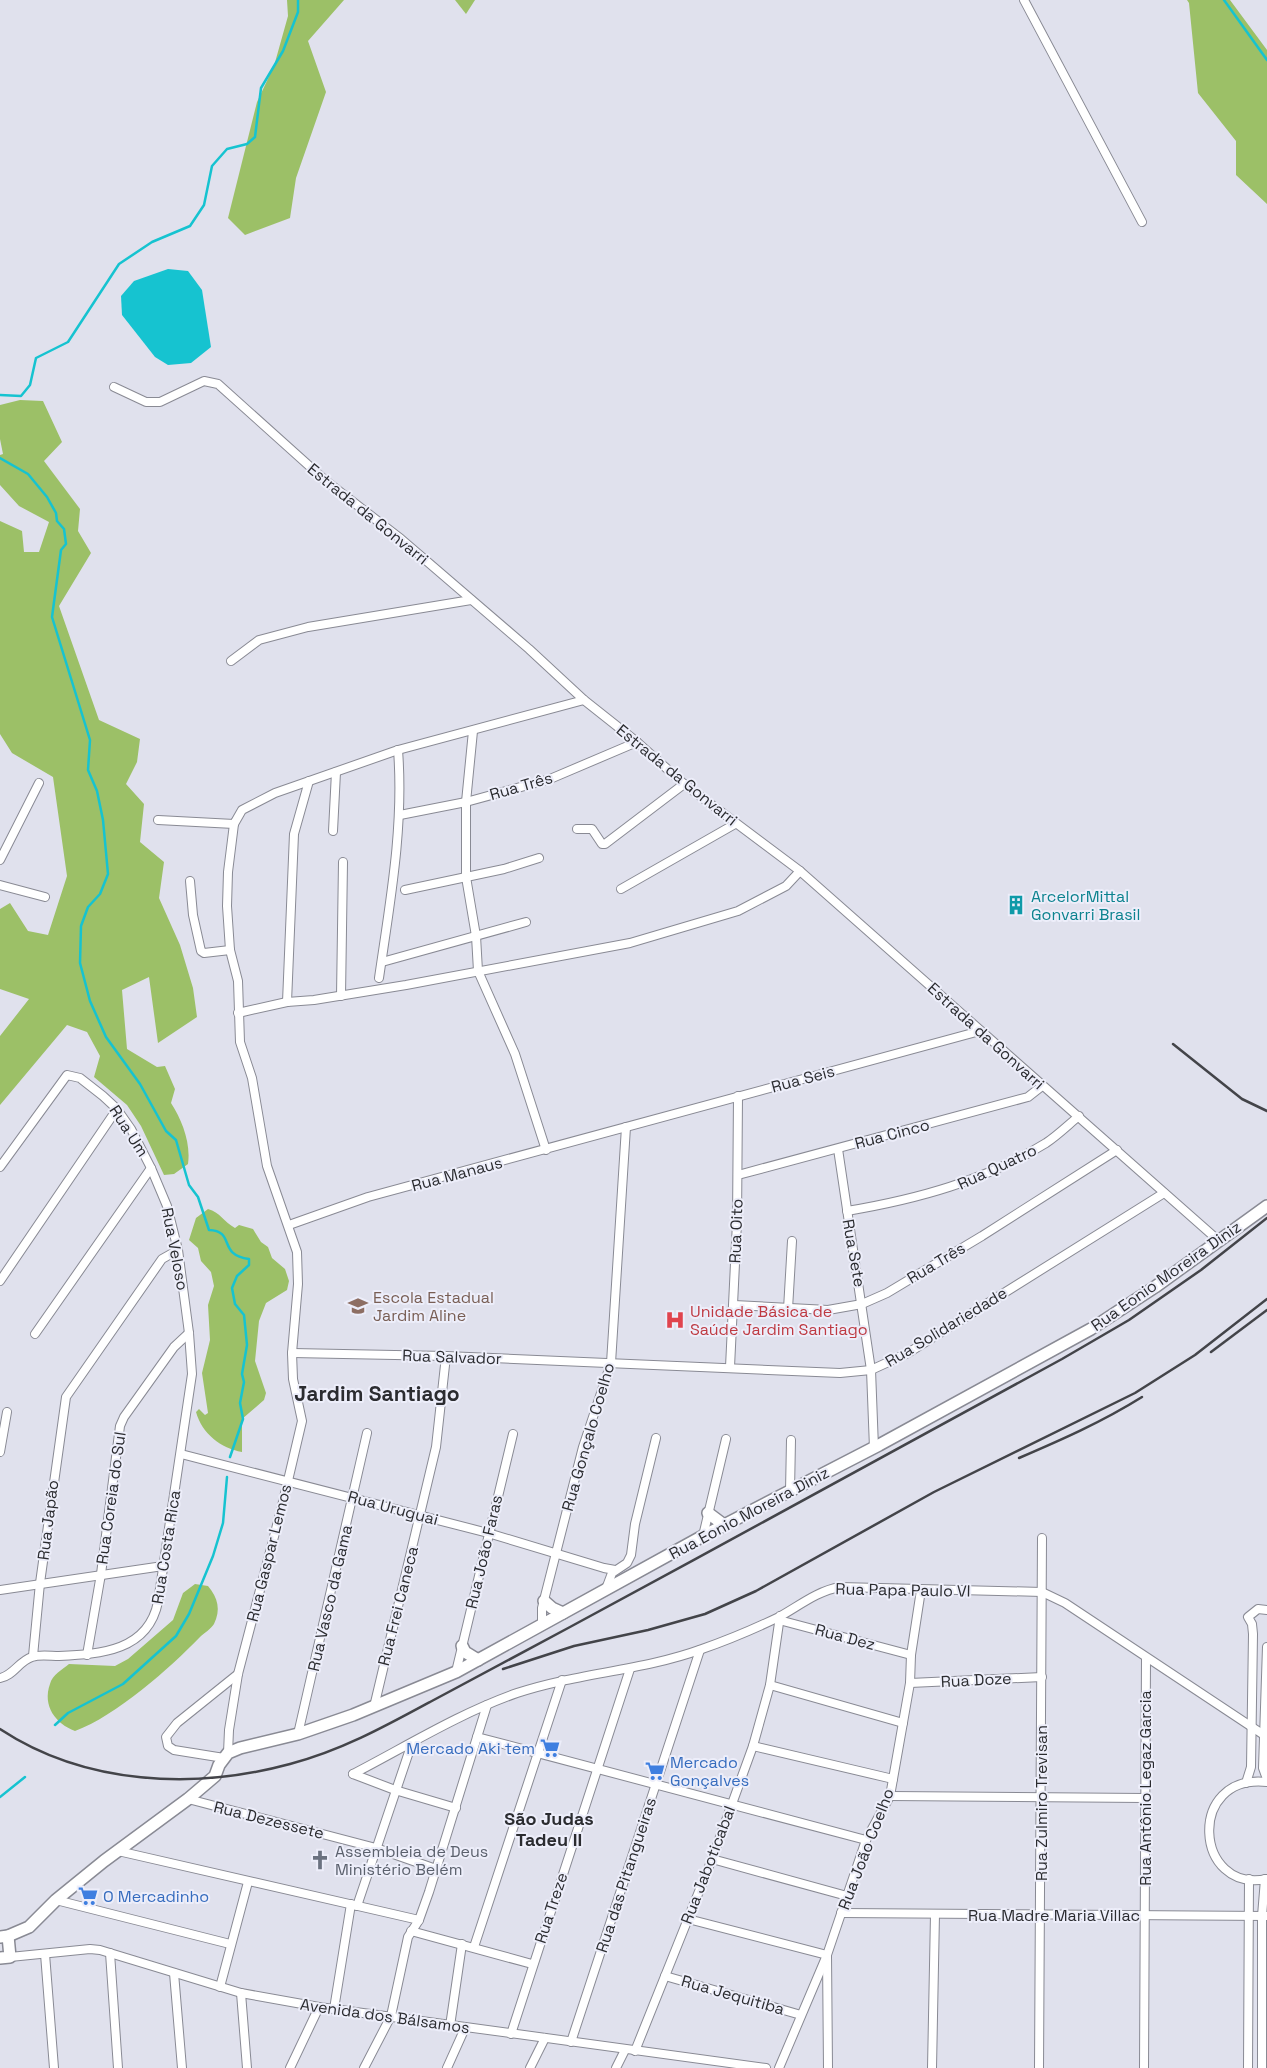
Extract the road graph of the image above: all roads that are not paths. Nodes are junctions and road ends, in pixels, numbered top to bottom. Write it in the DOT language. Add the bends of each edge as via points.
graph roads {
  1 [pos="1024,0"];
  2 [pos="1142,222"];
  3 [pos="114,387"];
  4 [pos="471,600"];
  5 [pos="231,660"];
  6 [pos="584,700"];
  7 [pos="473,731"];
  8 [pos="637,742"];
  9 [pos="398,750"];
  10 [pos="336,772"];
  11 [pos="309,781"];
  12 [pos="39,784"];
  13 [pos="684,784"];
  14 [pos="466,802"];
  15 [pos="400,815"];
  16 [pos="158,820"];
  17 [pos="234,824"];
  18 [pos="735,824"];
  19 [pos="577,829"];
  20 [pos="333,831"];
  21 [pos="538,858"];
  22 [pos="0,860"];
  23 [pos="343,862"];
  24 [pos="800,871"];
  25 [pos="466,876"];
  26 [pos="190,881"];
  27 [pos="0,885"];
  28 [pos="621,889"];
  29 [pos="404,890"];
  30 [pos="44,897"];
  31 [pos="526,922"];
  32 [pos="476,936"];
  33 [pos="230,950"];
  34 [pos="382,962"];
  35 [pos="478,971"];
  36 [pos="379,978"];
  37 [pos="341,996"];
  38 [pos="287,1002"];
  39 [pos="238,1013"];
  40 [pos="980,1031"];
  41 [pos="1042,1086"];
  42 [pos="738,1096"];
  43 [pos="117,1109"];
  44 [pos="1079,1116"];
  45 [pos="626,1127"];
  46 [pos="838,1149"];
  47 [pos="546,1150"];
  48 [pos="1117,1150"];
  49 [pos="0,1167"];
  50 [pos="152,1168"];
  51 [pos="738,1175"];
  52 [pos="1164,1193"];
  53 [pos="1267,1206"];
  54 [pos="847,1211"];
  55 [pos="289,1225"];
  56 [pos="792,1241"];
  57 [pos="1219,1241"];
  58 [pos="178,1250"];
  59 [pos="0,1281"];
  60 [pos="862,1304"];
  61 [pos="734,1305"];
  62 [pos="788,1309"];
  63 [pos="189,1333"];
  64 [pos="36,1334"];
  65 [pos="292,1353"];
  66 [pos="446,1356"];
  67 [pos="611,1363"];
  68 [pos="730,1367"];
  69 [pos="871,1370"];
  70 [pos="7,1412"];
  71 [pos="366,1433"];
  72 [pos="513,1434"];
  73 [pos="656,1438"];
  74 [pos="726,1439"];
  75 [pos="791,1440"];
  76 [pos="874,1448"];
  77 [pos="0,1452"];
  78 [pos="181,1454"];
  79 [pos="288,1482"];
  80 [pos="790,1491"];
  81 [pos="353,1497"];
  82 [pos="708,1513"];
  83 [pos="420,1516"];
  84 [pos="724,1525"];
  85 [pos="488,1533"];
  86 [pos="703,1536"];
  87 [pos="1042,1538"];
  88 [pos="555,1552"];
  89 [pos="635,1565"];
  90 [pos="163,1566"];
  91 [pos="613,1572"];
  92 [pos="101,1574"];
  93 [pos="40,1583"];
  94 [pos="606,1589"];
  95 [pos="0,1590"];
  96 [pos="921,1590"];
  97 [pos="1042,1592"];
  98 [pos="544,1601"];
  99 [pos="1267,1610"];
  100 [pos="563,1614"];
  101 [pos="780,1618"];
  102 [pos="542,1625"];
  103 [pos="462,1646"];
  104 [pos="1266,1648"];
  105 [pos="700,1650"];
  106 [pos="87,1655"];
  107 [pos="912,1655"];
  108 [pos="33,1656"];
  109 [pos="1146,1658"];
  110 [pos="478,1660"];
  111 [pos="630,1669"];
  112 [pos="456,1672"];
  113 [pos="238,1674"];
  114 [pos="1042,1677"];
  115 [pos="0,1678"];
  116 [pos="562,1680"];
  117 [pos="910,1683"];
  118 [pos="770,1685"];
  119 [pos="487,1704"];
  120 [pos="374,1707"];
  121 [pos="903,1723"];
  122 [pos="1252,1728"];
  123 [pos="298,1734"];
  124 [pos="1265,1736"];
  125 [pos="477,1737"];
  126 [pos="412,1744"];
  127 [pos="753,1746"];
  128 [pos="536,1753"];
  129 [pos="226,1756"];
  130 [pos="598,1768"];
  131 [pos="893,1779"];
  132 [pos="1267,1781"];
  133 [pos="1246,1782"];
  134 [pos="656,1784"];
  135 [pos="395,1790"];
  136 [pos="890,1796"];
  137 [pos="1145,1798"];
  138 [pos="188,1799"];
  139 [pos="1041,1799"];
  140 [pos="732,1803"];
  141 [pos="456,1808"];
  142 [pos="866,1840"];
  143 [pos="376,1848"];
  144 [pos="118,1851"];
  145 [pos="712,1859"];
  146 [pos="436,1869"];
  147 [pos="1249,1879"];
  148 [pos="1266,1879"];
  149 [pos="248,1882"];
  150 [pos="847,1896"];
  151 [pos="56,1900"];
  152 [pos="354,1905"];
  153 [pos="841,1913"];
  154 [pos="934,1914"];
  155 [pos="1040,1915"];
  156 [pos="1145,1915"];
  157 [pos="1248,1916"];
  158 [pos="1265,1916"];
  159 [pos="688,1919"];
  160 [pos="419,1920"];
  161 [pos="411,1931"];
  162 [pos="4,1937"];
  163 [pos="230,1944"];
  164 [pos="462,1944"];
  165 [pos="474,1947"];
  166 [pos="110,1953"];
  167 [pos="46,1954"];
  168 [pos="827,1955"];
  169 [pos="5,1958"];
  170 [pos="532,1964"];
  171 [pos="174,1973"];
  172 [pos="665,1976"];
  173 [pos="220,1987"];
  174 [pos="241,1993"];
  175 [pos="319,2008"];
  176 [pos="334,2009"];
  177 [pos="802,2014"];
  178 [pos="391,2016"];
  179 [pos="450,2026"];
  180 [pos="465,2028"];
  181 [pos="511,2034"];
  182 [pos="544,2038"];
  183 [pos="571,2042"];
  184 [pos="625,2050"];
  185 [pos="635,2051"];
  186 [pos="704,2060"];
  187 [pos="54,2068"];
  188 [pos="118,2068"];
  189 [pos="182,2068"];
  190 [pos="247,2068"];
  191 [pos="290,2068"];
  192 [pos="364,2068"];
  193 [pos="447,2068"];
  194 [pos="530,2068"];
  195 [pos="616,2068"];
  196 [pos="700,2068"];
  197 [pos="766,2068"];
  198 [pos="779,2068"];
  199 [pos="828,2068"];
  200 [pos="932,2068"];
  201 [pos="1039,2068"];
  202 [pos="1144,2068"];
  203 [pos="1248,2068"];
  204 [pos="1262,2068"];
  1 -- 2 [label="street"];
  3 -- 4 [label="street, Estrada da Gonvarri" via="146,402 160,402 204,381 218,384 326,481 401,539"];
  4 -- 5 [label="street" via="308,627 259,640"];
  4 -- 6 [label="street, Estrada da Gonvarri"];
  6 -- 7 [label="street"];
  6 -- 8 [label="street, Estrada da Gonvarri"];
  7 -- 9 [label="street"];
  7 -- 14 [label="street"];
  8 -- 13 [label="street, Estrada da Gonvarri"];
  8 -- 14 [label="street, Rua Três" via="550,779"];
  9 -- 10 [label="street"];
  9 -- 15 [label="street"];
  10 -- 11 [label="street"];
  10 -- 20 [label="street"];
  11 -- 17 [label="street" via="249,805"];
  11 -- 38 [label="street" via="294,834"];
  12 -- 22 [label="street"];
  13 -- 18 [label="street, Estrada da Gonvarri"];
  13 -- 19 [label="street" via="605,844 592,829"];
  14 -- 15 [label="street, Rua Três"];
  14 -- 25 [label="street"];
  15 -- 34 [label="street" via="397,861"];
  16 -- 17 [label="street"];
  17 -- 33 [label="street, Rua Gaspar Lemos" via="228,872"];
  18 -- 24 [label="street, Estrada da Gonvarri"];
  18 -- 28 [label="street"];
  21 -- 25 [label="street"];
  23 -- 37 [label="street"];
  24 -- 35 [label="street" via="786,886 725,915 630,943"];
  24 -- 40 [label="street, Estrada da Gonvarri"];
  25 -- 29 [label="street"];
  25 -- 32 [label="street"];
  26 -- 33 [label="street" via="201,952"];
  27 -- 30 [label="street"];
  31 -- 32 [label="street"];
  32 -- 34 [label="street"];
  32 -- 35 [label="street"];
  33 -- 39 [label="street, Rua Gaspar Lemos" via="238,981"];
  34 -- 36 [label="street"];
  35 -- 37 [label="street"];
  35 -- 47 [label="street" via="515,1054"];
  37 -- 38 [label="street"];
  38 -- 39 [label="street"];
  39 -- 55 [label="street, Rua Gaspar Lemos" via="240,1042 252,1078 267,1166"];
  40 -- 41 [label="street, Estrada da Gonvarri"];
  40 -- 42 [label="street, Rua Seis"];
  41 -- 44 [label="street, Estrada da Gonvarri"];
  41 -- 46 [label="street, Rua Cinco" via="1028,1097"];
  42 -- 45 [label="street, Rua Seis"];
  42 -- 51 [label="street, Rua Oito"];
  43 -- 49 [label="street, Rua Um" via="80,1078 71,1074 64,1076"];
  43 -- 50 [label="street, Rua Um"];
  43 -- 59 [label="street"];
  44 -- 48 [label="street, Estrada da Gonvarri"];
  44 -- 54 [label="street, Rua Quatro" via="1047,1142 998,1169 953,1188"];
  45 -- 47 [label="street, Rua Manaus"];
  45 -- 67 [label="street, Rua Gonçalo Coelho"];
  46 -- 51 [label="street, Rua Cinco"];
  46 -- 54 [label="street, Rua Sete"];
  47 -- 55 [label="street, Rua Manaus" via="368,1197"];
  48 -- 52 [label="street, Estrada da Gonvarri"];
  48 -- 60 [label="street, Rua Três" via="982,1236 887,1293"];
  50 -- 58 [label="street, Rua Veloso" via="167,1206"];
  50 -- 64 [label="street"];
  51 -- 61 [label="street, Rua Oito"];
  52 -- 57 [label="street, Estrada da Gonvarri"];
  52 -- 69 [label="street, Rua Solidariedade" via="908,1353"];
  53 -- 57 [label="main road, Rua Eonio Moreira Diniz"];
  54 -- 60 [label="street, Rua Sete"];
  55 -- 65 [label="street, Rua Gaspar Lemos" via="297,1252 298,1284"];
  56 -- 62 [label="street"];
  57 -- 76 [label="main road, Rua Eonio Moreira Diniz" via="1091,1329"];
  58 -- 63 [label="street, Rua Veloso"];
  58 -- 93 [label="street, Rua Japão" via="162,1259 72,1387 63,1406"];
  60 -- 62 [label="street, Rua Três" via="828,1310"];
  60 -- 69 [label="street, Rua Sete"];
  61 -- 62 [label="street, Rua Três"];
  61 -- 68 [label="street, Rua Oito"];
  63 -- 78 [label="street, Rua Costa Rica" via="192,1374"];
  63 -- 92 [label="street, Rua Coreia do Sul" via="170,1352 120,1426"];
  65 -- 66 [label="street, Rua Salvador"];
  65 -- 79 [label="street, Rua Gaspar Lemos" via="293,1379 302,1421"];
  66 -- 67 [label="street, Rua Salvador"];
  66 -- 83 [label="street, Rua Frei Caneca" via="436,1447"];
  67 -- 68 [label="street, Rua Solidariedade"];
  67 -- 88 [label="street, Rua Gonçalo Coelho" via="591,1418"];
  68 -- 69 [label="street, Rua Solidariedade" via="840,1373"];
  69 -- 76 [label="street, Rua Sete"];
  70 -- 77 [label="street"];
  71 -- 81 [label="street, Rua Vasco da Gama"];
  72 -- 85 [label="street, Rua João Faras"];
  73 -- 89 [label="street" via="635,1524 630,1555"];
  74 -- 82 [label="street"];
  75 -- 80 [label="street"];
  76 -- 80 [label="main road, Rua Eonio Moreira Diniz"];
  78 -- 79 [label="street, Rua Uruguai"];
  78 -- 90 [label="street, Rua Costa Rica"];
  79 -- 81 [label="street, Rua Uruguai"];
  79 -- 113 [label="street, Rua Gaspar Lemos"];
  80 -- 84 [label="main road, Rua Eonio Moreira Diniz"];
  81 -- 83 [label="street, Rua Uruguai"];
  81 -- 123 [label="street, Rua Vasco da Gama"];
  82 -- 84 [label="main road"];
  82 -- 86 [label="street"];
  83 -- 85 [label="street, Rua Uruguai"];
  83 -- 120 [label="street, Rua Frei Caneca"];
  84 -- 86 [label="main road, Rua Eonio Moreira Diniz"];
  85 -- 88 [label="street, Rua Uruguai"];
  85 -- 103 [label="street, Rua João Faras"];
  86 -- 89 [label="main road, Rua Eonio Moreira Diniz"];
  87 -- 97 [label="street, Rua Zulmiro Trevisan"];
  88 -- 91 [label="street, Rua Uruguai"];
  88 -- 98 [label="street, Rua Gonçalo Coelho"];
  89 -- 91 [label="street"];
  89 -- 94 [label="main road, Rua Eonio Moreira Diniz"];
  90 -- 92 [label="street"];
  90 -- 106 [label="street, Rua Costa Rica" via="156,1613 146,1631 127,1644"];
  91 -- 94 [label="street"];
  92 -- 93 [label="street"];
  92 -- 106 [label="street, Rua Coreia do Sul"];
  93 -- 95 [label="street"];
  93 -- 108 [label="street, Rua Japão"];
  94 -- 100 [label="main road, Rua Eonio Moreira Diniz"];
  96 -- 97 [label="street, Rua Papa Paulo VI"];
  96 -- 101 [label="street, Rua Papa Paulo VI" via="840,1587 825,1590"];
  96 -- 107 [label="street, Rua João Coelho"];
  97 -- 109 [label="street, Rua Papa Paulo VI" via="1065,1603"];
  97 -- 114 [label="street, Rua Zulmiro Trevisan"];
  98 -- 100 [label="main road"];
  98 -- 102 [label="street, Rua Gonçalo Coelho"];
  99 -- 122 [label="street" via="1258,1608 1248,1617 1253,1634"];
  100 -- 102 [label="main road, Rua Eonio Moreira Diniz"];
  101 -- 105 [label="street, Rua Papa Paulo VI"];
  101 -- 107 [label="street, Rua Dez"];
  101 -- 118 [label="street, Rua Jaboticabal"];
  102 -- 110 [label="main road, Rua Eonio Moreira Diniz"];
  103 -- 110 [label="main road" via="465,1652"];
  103 -- 112 [label="street, Rua João Faras"];
  104 -- 124 [label="street"];
  105 -- 111 [label="street, Rua Papa Paulo VI"];
  105 -- 134 [label="street, Rua das Pitangueiras"];
  106 -- 108 [label="street, Rua Costa Rica"];
  107 -- 117 [label="street, Rua João Coelho"];
  108 -- 115 [label="street"];
  109 -- 122 [label="street, Rua Papa Paulo VI"];
  109 -- 137 [label="street, Rua Antônio Legaz Garcia"];
  110 -- 112 [label="main road, Rua Eonio Moreira Diniz"];
  111 -- 116 [label="street, Rua Papa Paulo VI"];
  111 -- 130 [label="street, Rua Treze"];
  112 -- 120 [label="main road, Rua Eonio Moreira Diniz"];
  113 -- 129 [label="street, Rua Gaspar Lemos"];
  113 -- 129 [label="street" via="170,1729 166,1737 168,1746 174,1750"];
  114 -- 117 [label="street, Rua Doze"];
  114 -- 139 [label="street, Rua Zulmiro Trevisan"];
  116 -- 119 [label="street, Rua Papa Paulo VI"];
  116 -- 128 [label="street"];
  117 -- 121 [label="street, Rua João Coelho"];
  118 -- 121 [label="street"];
  118 -- 127 [label="street, Rua Jaboticabal"];
  119 -- 125 [label="street"];
  119 -- 126 [label="street, Rua Papa Paulo VI"];
  120 -- 123 [label="main road, Rua Eonio Moreira Diniz"];
  121 -- 131 [label="street, Rua João Coelho"];
  122 -- 124 [label="street, Rua Papa Paulo VI"];
  122 -- 133 [label="street" via="1252,1767"];
  123 -- 129 [label="main road, Rua Eonio Moreira Diniz" via="240,1748"];
  124 -- 132 [label="street" via="1263,1768"];
  125 -- 128 [label="street"];
  125 -- 141 [label="street"];
  126 -- 135 [label="street"];
  126 -- 135 [label="street, Rua Papa Paulo VI" via="353,1774"];
  127 -- 131 [label="street"];
  127 -- 140 [label="street, Rua Jaboticabal"];
  128 -- 130 [label="street"];
  128 -- 165 [label="street"];
  129 -- 138 [label="main road" via="215,1776"];
  130 -- 134 [label="street"];
  130 -- 170 [label="street, Rua Treze"];
  131 -- 136 [label="street, Rua João Coelho"];
  132 -- 133 [label="street"];
  133 -- 147 [label="street" via="1228,1792 1214,1807 1208,1833 1217,1859 1226,1869"];
  134 -- 140 [label="street"];
  134 -- 183 [label="street, Rua das Pitangueiras"];
  135 -- 141 [label="street"];
  135 -- 143 [label="street"];
  136 -- 139 [label="street"];
  136 -- 142 [label="street, Rua João Coelho"];
  137 -- 139 [label="street"];
  137 -- 156 [label="street, Rua Antônio Legaz Garcia"];
  138 -- 143 [label="street, Rua Dezessete"];
  138 -- 144 [label="main road"];
  139 -- 155 [label="street, Rua Zulmiro Trevisan"];
  140 -- 142 [label="street"];
  140 -- 145 [label="street, Rua Jaboticabal"];
  141 -- 146 [label="street"];
  142 -- 150 [label="street, Rua João Coelho"];
  143 -- 146 [label="street, Rua Dezessete"];
  143 -- 152 [label="street"];
  144 -- 149 [label="street"];
  144 -- 151 [label="main road"];
  145 -- 150 [label="street"];
  145 -- 159 [label="street, Rua Jaboticabal"];
  146 -- 160 [label="street"];
  147 -- 148 [label="street"];
  147 -- 157 [label="street"];
  148 -- 158 [label="street"];
  149 -- 152 [label="street"];
  149 -- 163 [label="street"];
  150 -- 153 [label="street, Rua João Coelho"];
  151 -- 162 [label="main road" via="29,1927"];
  151 -- 163 [label="street"];
  152 -- 160 [label="street"];
  152 -- 176 [label="street"];
  153 -- 154 [label="street, Rua Madre Maria Villac"];
  153 -- 168 [label="street, Rua João Coelho"];
  154 -- 155 [label="street, Rua Madre Maria Villac"];
  154 -- 200 [label="street"];
  155 -- 156 [label="street, Rua Madre Maria Villac"];
  155 -- 201 [label="street, Rua Zulmiro Trevisan"];
  156 -- 157 [label="street, Rua Madre Maria Villac"];
  156 -- 202 [label="street, Rua Antônio Legaz Garcia"];
  157 -- 158 [label="street, Rua Madre Maria Villac"];
  157 -- 203 [label="street"];
  158 -- 204 [label="street"];
  159 -- 168 [label="street"];
  159 -- 172 [label="street, Rua Jaboticabal"];
  160 -- 161 [label="street"];
  161 -- 164 [label="street"];
  161 -- 178 [label="street"];
  162 -- 169 [label="main road"];
  163 -- 173 [label="street"];
  164 -- 165 [label="street"];
  164 -- 179 [label="street"];
  165 -- 170 [label="street"];
  166 -- 167 [label="street, Avenida dos Bálsamos" via="90,1949"];
  166 -- 171 [label="street, Avenida dos Bálsamos"];
  166 -- 188 [label="street"];
  167 -- 169 [label="street, Avenida dos Bálsamos"];
  167 -- 187 [label="street"];
  168 -- 177 [label="street, Rua João Coelho"];
  168 -- 199 [label="street"];
  170 -- 181 [label="street, Rua Treze"];
  171 -- 173 [label="street, Avenida dos Bálsamos"];
  171 -- 189 [label="street"];
  172 -- 177 [label="street, Rua Jequitiba"];
  172 -- 185 [label="street, Rua Jaboticabal"];
  173 -- 174 [label="street, Avenida dos Bálsamos"];
  174 -- 175 [label="street, Avenida dos Bálsamos"];
  174 -- 190 [label="street"];
  175 -- 176 [label="street, Avenida dos Bálsamos"];
  175 -- 191 [label="street"];
  176 -- 178 [label="street, Avenida dos Bálsamos"];
  177 -- 198 [label="street, Rua João Coelho"];
  178 -- 179 [label="street, Avenida dos Bálsamos"];
  178 -- 192 [label="street"];
  179 -- 180 [label="street, Avenida dos Bálsamos"];
  180 -- 181 [label="street, Avenida dos Bálsamos"];
  180 -- 193 [label="street"];
  181 -- 182 [label="street, Avenida dos Bálsamos"];
  182 -- 183 [label="street, Avenida dos Bálsamos"];
  182 -- 194 [label="street"];
  183 -- 184 [label="street, Avenida dos Bálsamos"];
  184 -- 185 [label="street, Avenida dos Bálsamos"];
  184 -- 195 [label="street"];
  185 -- 186 [label="street, Avenida dos Bálsamos"];
  186 -- 196 [label="street"];
  186 -- 197 [label="street, Avenida dos Bálsamos"];
}
